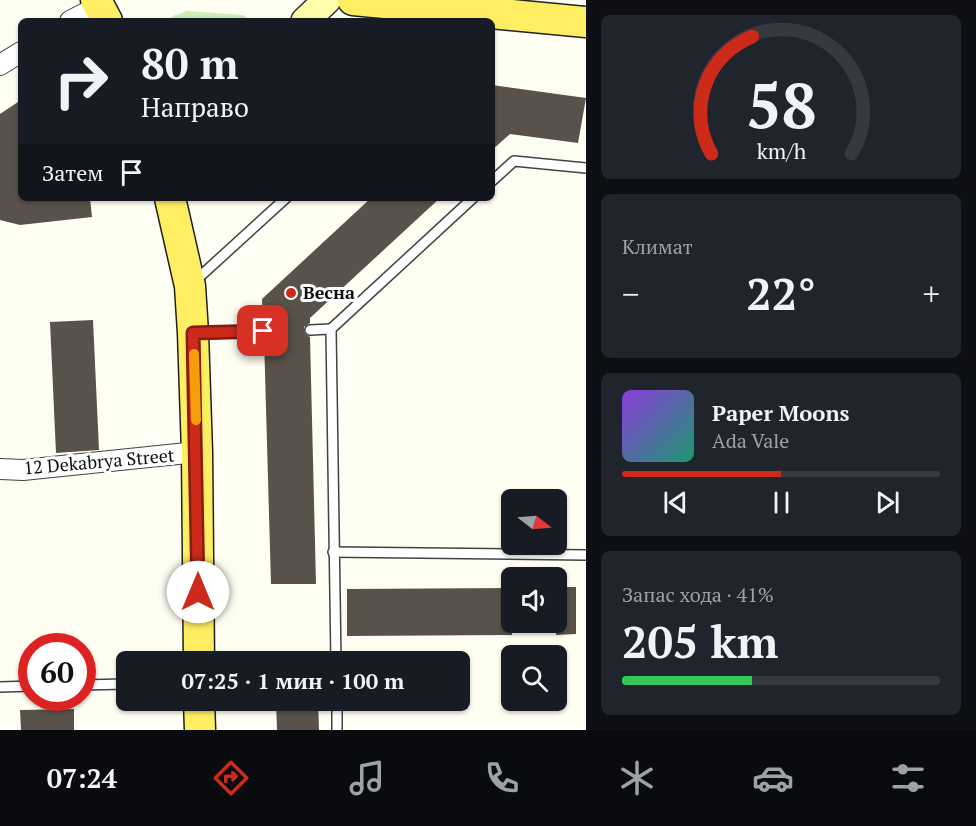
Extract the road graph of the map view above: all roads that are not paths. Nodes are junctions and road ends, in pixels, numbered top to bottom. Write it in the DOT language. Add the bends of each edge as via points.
graph roads {
  1 [pos="327,0"];
  2 [pos="353,0"];
  3 [pos="447,4"];
  4 [pos="101,9"];
  5 [pos="480,16"];
  6 [pos="78,18"];
  7 [pos="308,18"];
  8 [pos="586,22"];
  9 [pos="18,54"];
  10 [pos="0,65"];
  11 [pos="586,168"];
  12 [pos="495,178"];
  13 [pos="171,201"];
  14 [pos="283,201"];
  15 [pos="470,201"];
  16 [pos="190,286"];
  17 [pos="331,329"];
  18 [pos="310,330"];
  19 [pos="263,331"];
  20 [pos="193,333"];
  21 [pos="197,452"];
  22 [pos="0,469"];
  23 [pos="333,552"];
  24 [pos="586,555"];
  25 [pos="199,651"];
  26 [pos="336,651"];
  27 [pos="116,684"];
  28 [pos="96,685"];
  29 [pos="18,686"];
  30 [pos="0,687"];
  31 [pos="199,711"];
  32 [pos="337,711"];
  33 [pos="200,730"];
  34 [pos="338,730"];
  1 -- 7 [label="main road"];
  2 -- 3 [label="main road"];
  3 -- 5 [label="main road"];
  4 -- 6 [label="street"];
  5 -- 8 [label="main road"];
  9 -- 10 [label="street"];
  11 -- 12 [label="lane" via="514,161"];
  13 -- 16 [label="main road"];
  14 -- 16 [label="lane"];
  15 -- 17 [label="lane"];
  16 -- 20 [label="main road"];
  17 -- 18 [label="lane"];
  17 -- 23 [label="lane"];
  19 -- 20 [label="lane"];
  20 -- 21 [label="main road"];
  21 -- 22 [label="street, 12 Dekabrya Street"];
  21 -- 25 [label="main road"];
  23 -- 24 [label="lane"];
  23 -- 26 [label="lane"];
  27 -- 28 [label="lane"];
  29 -- 30 [label="lane"];
  31 -- 33 [label="main road"];
  32 -- 34 [label="lane"];
}
